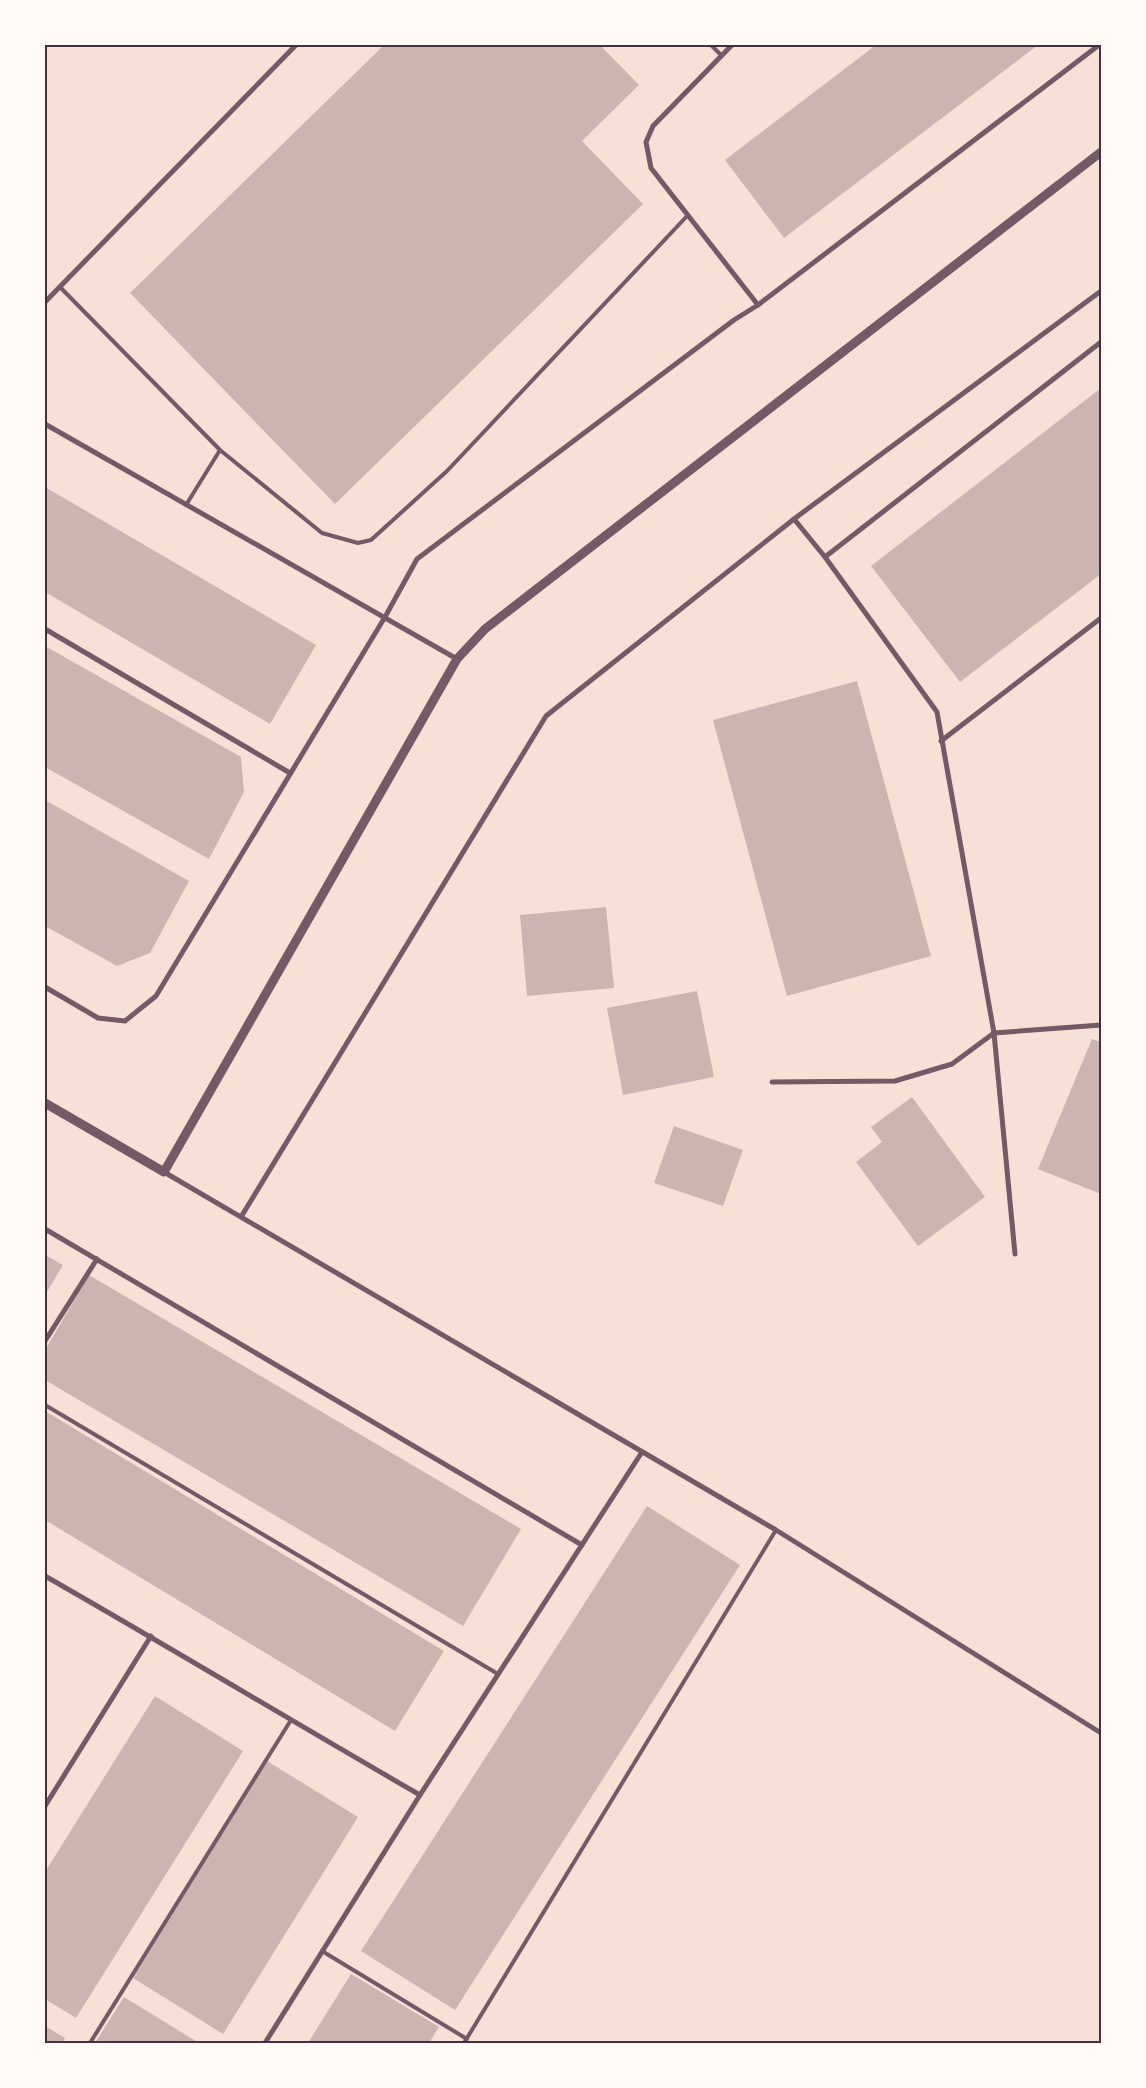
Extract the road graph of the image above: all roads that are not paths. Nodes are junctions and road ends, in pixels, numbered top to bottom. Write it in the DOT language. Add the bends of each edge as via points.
graph roads {
  1 [pos="296,45"];
  2 [pos="711,45"];
  3 [pos="732,45"];
  4 [pos="1099,45"];
  5 [pos="722,55"];
  6 [pos="1101,152"];
  7 [pos="688,215"];
  8 [pos="60,287"];
  9 [pos="1101,291"];
  10 [pos="45,302"];
  11 [pos="758,305"];
  12 [pos="1101,342"];
  13 [pos="45,424"];
  14 [pos="220,450"];
  15 [pos="186,504"];
  16 [pos="794,519"];
  17 [pos="825,557"];
  18 [pos="385,618"];
  19 [pos="1101,618"];
  20 [pos="45,629"];
  21 [pos="457,658"];
  22 [pos="941,741"];
  23 [pos="290,773"];
  24 [pos="45,987"];
  25 [pos="1101,1025"];
  26 [pos="994,1033"];
  27 [pos="772,1082"];
  28 [pos="45,1103"];
  29 [pos="164,1172"];
  30 [pos="241,1217"];
  31 [pos="45,1229"];
  32 [pos="1015,1254"];
  33 [pos="97,1260"];
  34 [pos="45,1341"];
  35 [pos="45,1405"];
  36 [pos="642,1452"];
  37 [pos="776,1530"];
  38 [pos="582,1545"];
  39 [pos="45,1576"];
  40 [pos="151,1636"];
  41 [pos="498,1674"];
  42 [pos="291,1720"];
  43 [pos="1101,1733"];
  44 [pos="420,1795"];
  45 [pos="45,1806"];
  46 [pos="322,1951"];
  47 [pos="466,2041"];
  48 [pos="90,2043"];
  49 [pos="265,2043"];
  1 -- 8 [label="street"];
  2 -- 5 [label="lane"];
  3 -- 5 [label="street"];
  4 -- 11 [label="street"];
  5 -- 7 [label="street" via="654,126 646,142 651,168"];
  6 -- 21 [label="street" via="485,628"];
  7 -- 11 [label="street"];
  7 -- 14 [label="lane" via="447,471 372,540 358,543 322,533"];
  8 -- 10 [label="street"];
  8 -- 14 [label="lane"];
  9 -- 16 [label="street"];
  11 -- 18 [label="street" via="417,559"];
  12 -- 17 [label="street"];
  13 -- 15 [label="street"];
  14 -- 15 [label="lane"];
  15 -- 18 [label="street"];
  16 -- 17 [label="street"];
  16 -- 30 [label="street" via="546,716"];
  17 -- 22 [label="street" via="937,712"];
  18 -- 21 [label="street"];
  18 -- 23 [label="street"];
  19 -- 22 [label="street"];
  20 -- 23 [label="street"];
  21 -- 29 [label="street"];
  22 -- 26 [label="street"];
  23 -- 24 [label="street" via="156,996 125,1021 98,1018"];
  25 -- 26 [label="street"];
  26 -- 27 [label="street" via="952,1064 895,1080"];
  26 -- 32 [label="street"];
  28 -- 29 [label="street"];
  29 -- 30 [label="street"];
  30 -- 36 [label="street"];
  31 -- 33 [label="street"];
  33 -- 34 [label="street"];
  33 -- 38 [label="street"];
  35 -- 41 [label="lane"];
  36 -- 37 [label="street"];
  36 -- 38 [label="street"];
  37 -- 43 [label="street"];
  37 -- 47 [label="lane"];
  38 -- 41 [label="street"];
  39 -- 40 [label="street"];
  40 -- 42 [label="street"];
  40 -- 45 [label="street"];
  41 -- 44 [label="street"];
  42 -- 44 [label="street"];
  42 -- 48 [label="lane"];
  44 -- 46 [label="street"];
  46 -- 47 [label="lane"];
  46 -- 49 [label="street"];
}
